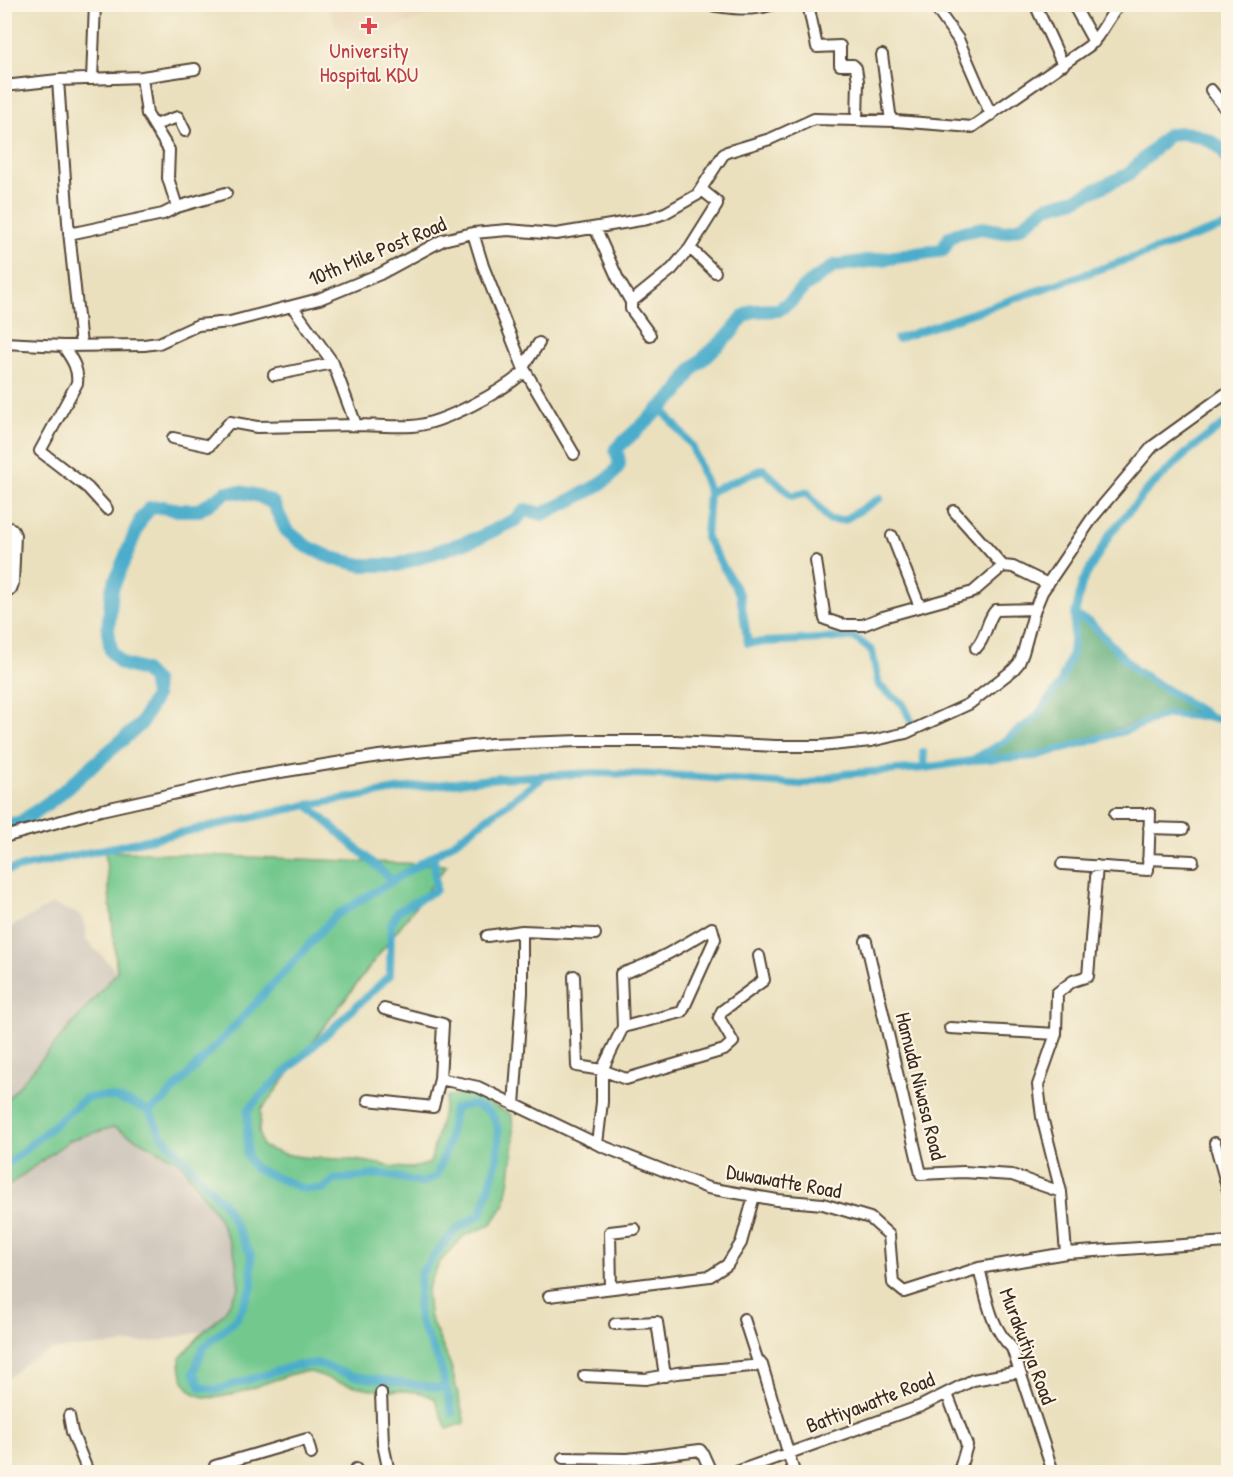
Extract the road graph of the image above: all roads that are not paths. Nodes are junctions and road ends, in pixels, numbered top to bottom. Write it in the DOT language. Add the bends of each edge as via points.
graph roads {
  1 [pos="95,4"];
  2 [pos="704,4"];
  3 [pos="774,4"];
  4 [pos="808,4"];
  5 [pos="933,4"];
  6 [pos="1035,4"];
  7 [pos="1073,4"];
  8 [pos="1120,4"];
  9 [pos="1094,42"];
  10 [pos="882,55"];
  11 [pos="1063,65"];
  12 [pos="195,69"];
  13 [pos="142,77"];
  14 [pos="92,79"];
  15 [pos="58,80"];
  16 [pos="4,86"];
  17 [pos="1211,90"];
  18 [pos="1228,112"];
  19 [pos="991,115"];
  20 [pos="857,120"];
  21 [pos="891,121"];
  22 [pos="154,125"];
  23 [pos="185,131"];
  24 [pos="702,190"];
  25 [pos="226,193"];
  26 [pos="177,207"];
  27 [pos="595,228"];
  28 [pos="473,233"];
  29 [pos="69,234"];
  30 [pos="690,248"];
  31 [pos="715,272"];
  32 [pos="631,302"];
  33 [pos="292,306"];
  34 [pos="650,335"];
  35 [pos="4,343"];
  36 [pos="539,343"];
  37 [pos="81,345"];
  38 [pos="63,346"];
  39 [pos="333,363"];
  40 [pos="524,369"];
  41 [pos="274,375"];
  42 [pos="1228,392"];
  43 [pos="356,424"];
  44 [pos="173,438"];
  45 [pos="574,454"];
  46 [pos="107,510"];
  47 [pos="954,511"];
  48 [pos="4,526"];
  49 [pos="892,536"];
  50 [pos="816,561"];
  51 [pos="1003,566"];
  52 [pos="1048,584"];
  53 [pos="4,592"];
  54 [pos="920,607"];
  55 [pos="1035,609"];
  56 [pos="976,648"];
  57 [pos="1115,814"];
  58 [pos="1149,828"];
  59 [pos="1182,829"];
  60 [pos="4,837"];
  61 [pos="1148,859"];
  62 [pos="1193,861"];
  63 [pos="1062,864"];
  64 [pos="1097,867"];
  65 [pos="522,931"];
  66 [pos="595,934"];
  67 [pos="487,936"];
  68 [pos="866,941"];
  69 [pos="759,956"];
  70 [pos="574,976"];
  71 [pos="384,1009"];
  72 [pos="623,1027"];
  73 [pos="950,1028"];
  74 [pos="1056,1034"];
  75 [pos="602,1070"];
  76 [pos="440,1079"];
  77 [pos="368,1100"];
  78 [pos="514,1105"];
  79 [pos="1215,1143"];
  80 [pos="597,1144"];
  81 [pos="1228,1190"];
  82 [pos="1060,1192"];
  83 [pos="754,1196"];
  84 [pos="635,1229"];
  85 [pos="1228,1242"];
  86 [pos="1066,1253"];
  87 [pos="979,1268"];
  88 [pos="611,1288"];
  89 [pos="549,1296"];
  90 [pos="744,1319"];
  91 [pos="615,1324"];
  92 [pos="762,1365"];
  93 [pos="1018,1372"];
  94 [pos="665,1376"];
  95 [pos="584,1377"];
  96 [pos="381,1393"];
  97 [pos="946,1394"];
  98 [pos="69,1416"];
  99 [pos="311,1454"];
  100 [pos="788,1454"];
  101 [pos="563,1458"];
  102 [pos="88,1473"];
  103 [pos="215,1473"];
  104 [pos="381,1473"];
  105 [pos="711,1473"];
  106 [pos="736,1473"];
  107 [pos="794,1473"];
  108 [pos="959,1473"];
  109 [pos="1053,1473"];
  1 -- 14 [label="street"];
  2 -- 3 [label="street" via="736,10"];
  4 -- 20 [label="street" via="817,47 840,46 840,64 856,68"];
  5 -- 19 [label="street" via="958,39"];
  6 -- 11 [label="street"];
  7 -- 9 [label="street"];
  8 -- 9 [label="street, 10th Mile Post Road"];
  9 -- 11 [label="street, 10th Mile Post Road"];
  10 -- 21 [label="street"];
  11 -- 19 [label="street, 10th Mile Post Road"];
  12 -- 13 [label="street"];
  13 -- 14 [label="street"];
  13 -- 22 [label="street" via="147,114"];
  14 -- 15 [label="street"];
  15 -- 16 [label="street"];
  15 -- 29 [label="street"];
  17 -- 18 [label="street"];
  19 -- 21 [label="street, 10th Mile Post Road" via="964,128"];
  20 -- 21 [label="street, 10th Mile Post Road"];
  20 -- 24 [label="street, 10th Mile Post Road" via="814,119 770,139 734,149 723,155"];
  22 -- 23 [label="street" via="178,117"];
  22 -- 26 [label="street" via="169,150 168,178"];
  24 -- 27 [label="street, 10th Mile Post Road" via="656,216"];
  24 -- 30 [label="street" via="717,205"];
  25 -- 26 [label="street"];
  26 -- 29 [label="street" via="141,220"];
  27 -- 28 [label="street, 10th Mile Post Road" via="556,234 508,230"];
  27 -- 32 [label="street"];
  28 -- 33 [label="street, 10th Mile Post Road" via="443,240 380,274"];
  28 -- 40 [label="street"];
  29 -- 37 [label="street"];
  30 -- 31 [label="street"];
  30 -- 32 [label="street" via="672,269"];
  32 -- 34 [label="street" via="631,309"];
  33 -- 37 [label="street, 10th Mile Post Road" via="230,322 198,325 159,343"];
  33 -- 39 [label="street"];
  35 -- 38 [label="street, 10th Mile Post Road"];
  36 -- 40 [label="street"];
  37 -- 38 [label="street, 10th Mile Post Road"];
  38 -- 46 [label="street" via="79,374 40,451 88,488"];
  39 -- 41 [label="street"];
  39 -- 43 [label="street"];
  40 -- 43 [label="street" via="478,401 439,420 413,426"];
  40 -- 45 [label="street"];
  42 -- 52 [label="street" via="1153,446 1093,517"];
  43 -- 44 [label="street" via="257,426 230,422 209,446"];
  47 -- 51 [label="street"];
  48 -- 53 [label="street" via="15,535 13,583"];
  49 -- 54 [label="street"];
  50 -- 54 [label="street" via="825,620 863,625"];
  51 -- 52 [label="street"];
  51 -- 54 [label="street" via="973,592"];
  52 -- 55 [label="street"];
  55 -- 56 [label="street" via="996,610"];
  55 -- 60 [label="street" via="1023,653 1013,670 969,704 906,733 871,741 821,746 675,741 491,744 379,756 244,778"];
  57 -- 58 [label="street" via="1150,814"];
  58 -- 59 [label="street"];
  58 -- 61 [label="street"];
  61 -- 62 [label="street"];
  61 -- 64 [label="street" via="1148,870"];
  63 -- 64 [label="street"];
  64 -- 74 [label="street" via="1088,976 1057,993"];
  65 -- 66 [label="street"];
  65 -- 67 [label="street"];
  65 -- 78 [label="street"];
  68 -- 82 [label="street, Hamuda Niwasa Road" via="921,1174 1012,1175"];
  69 -- 75 [label="street" via="764,980 722,1011 719,1018 733,1041 724,1050 626,1079"];
  70 -- 75 [label="street" via="577,1066"];
  71 -- 76 [label="street" via="443,1024"];
  72 -- 72 [label="street" via="682,1012 715,939 712,928 678,950 621,974"];
  72 -- 75 [label="street"];
  73 -- 74 [label="street"];
  74 -- 82 [label="street" via="1038,1085"];
  75 -- 80 [label="street"];
  76 -- 77 [label="street" via="433,1107"];
  76 -- 78 [label="street, Duwawatte Road" via="478,1087"];
  78 -- 80 [label="street, Duwawatte Road"];
  79 -- 81 [label="street"];
  80 -- 83 [label="street, Duwawatte Road" via="708,1188"];
  82 -- 86 [label="street"];
  83 -- 87 [label="street, Duwawatte Road" via="823,1204 870,1218 889,1235 893,1283 904,1292"];
  83 -- 88 [label="street" via="741,1243 728,1265 710,1276"];
  84 -- 88 [label="street" via="610,1232"];
  85 -- 86 [label="street, Duwawatte Road"];
  86 -- 87 [label="street, Duwawatte Road"];
  87 -- 93 [label="street, Murakutiya Road" via="989,1312 999,1336 1012,1348"];
  88 -- 89 [label="street"];
  90 -- 92 [label="street"];
  91 -- 94 [label="street" via="657,1322"];
  92 -- 94 [label="street"];
  92 -- 100 [label="street"];
  93 -- 97 [label="street, Battiyawatte Road" via="973,1380"];
  93 -- 109 [label="street, Murakutiya Road"];
  94 -- 95 [label="street"];
  96 -- 104 [label="street" via="388,1472"];
  97 -- 100 [label="street, Battiyawatte Road"];
  97 -- 108 [label="street" via="967,1445"];
  98 -- 102 [label="street"];
  99 -- 103 [label="street" via="307,1439 215,1466"];
  100 -- 106 [label="street, Battiyawatte Road"];
  100 -- 107 [label="street"];
  101 -- 105 [label="street" via="628,1459 700,1450"];
}
